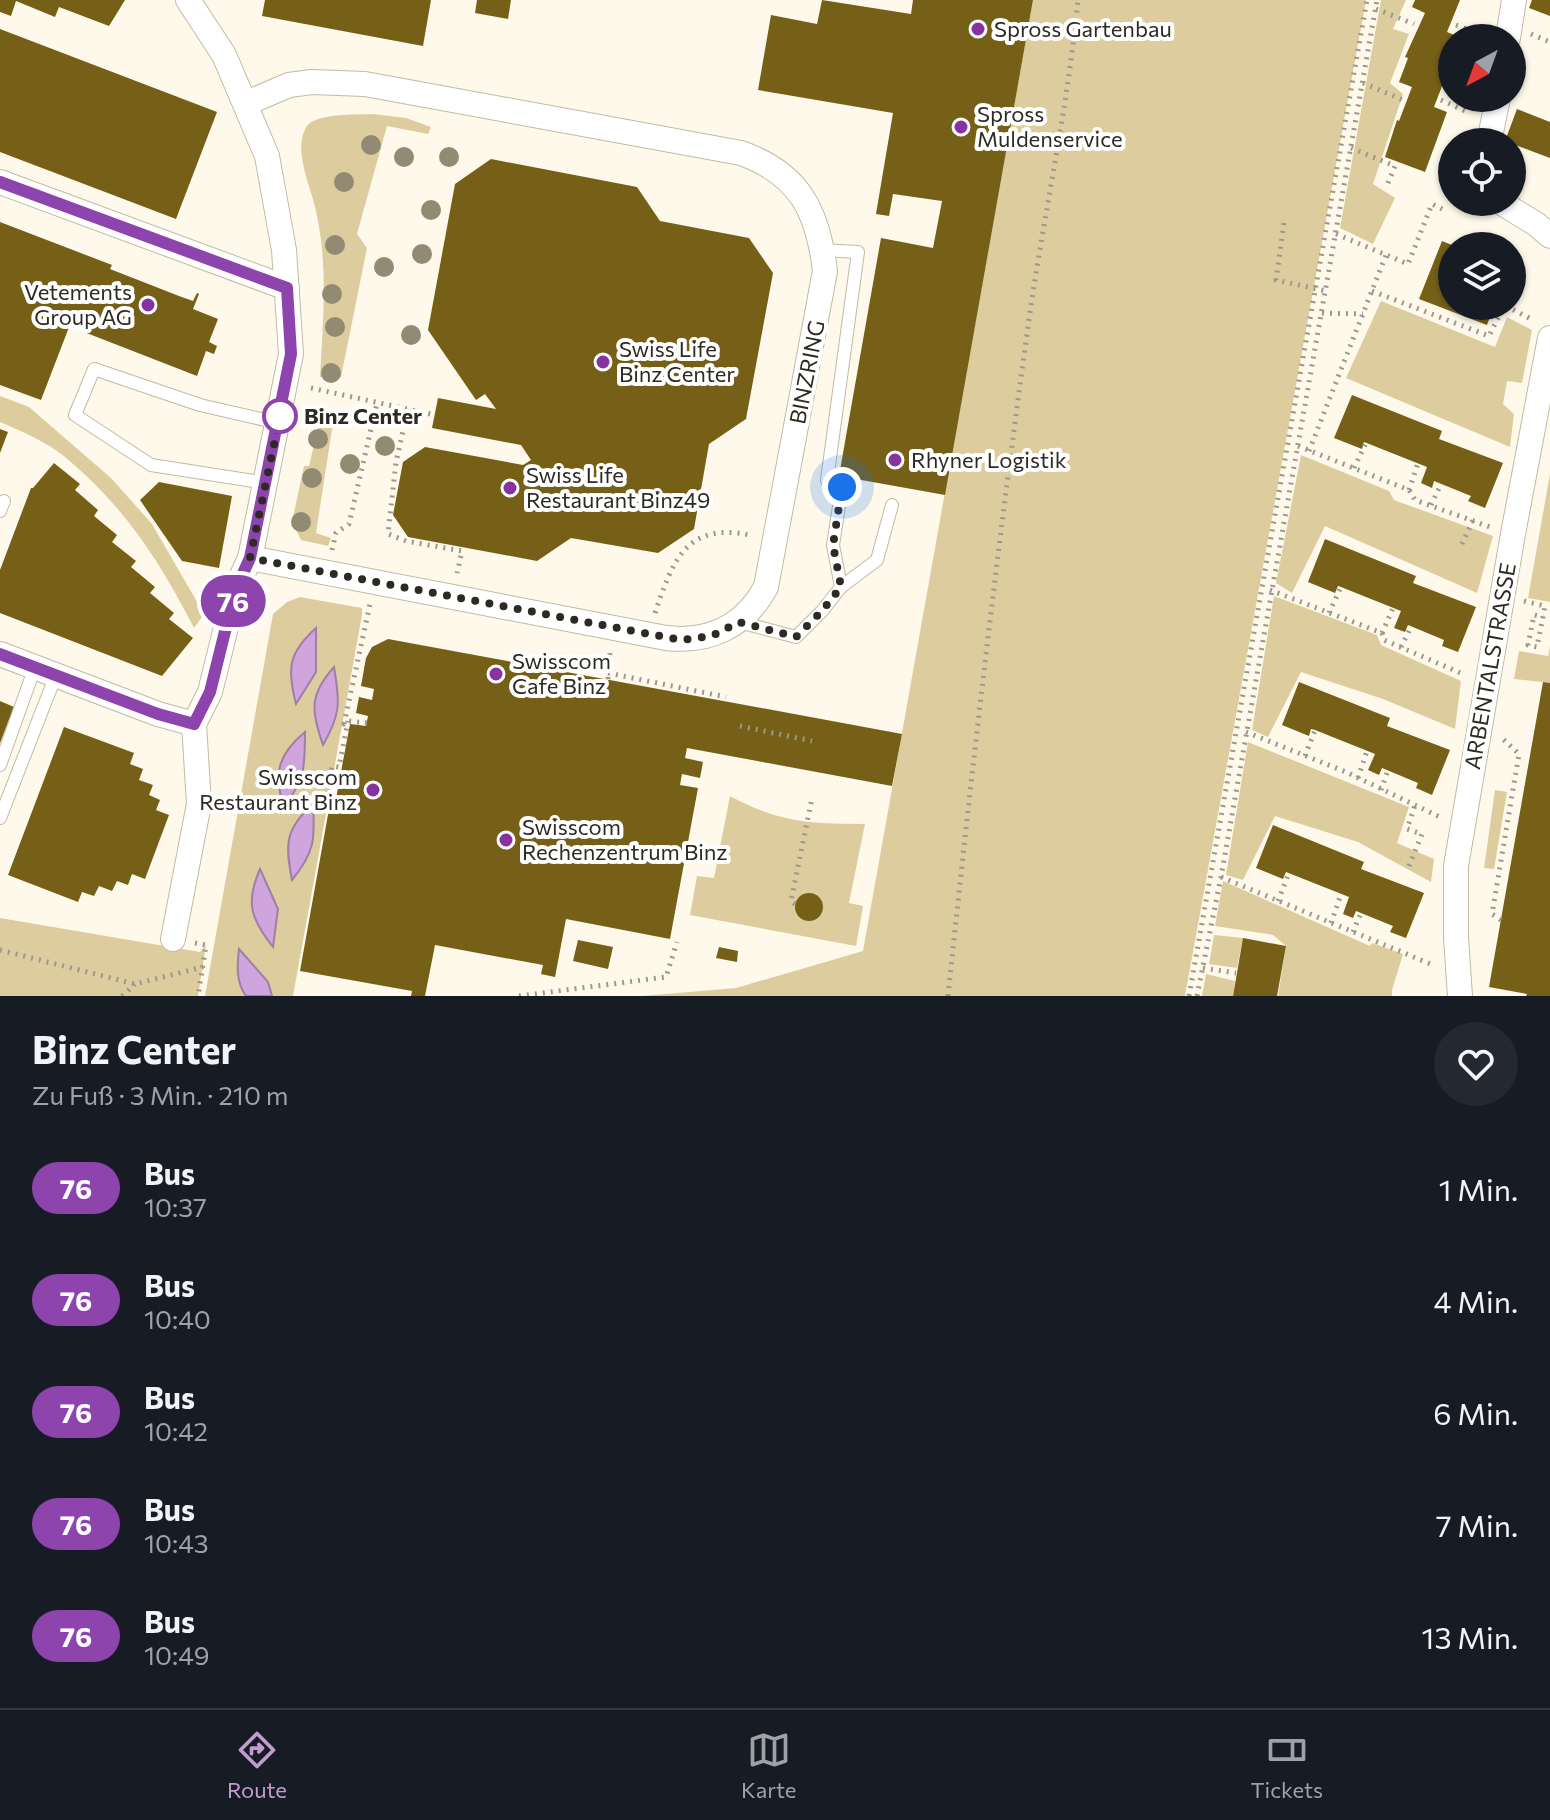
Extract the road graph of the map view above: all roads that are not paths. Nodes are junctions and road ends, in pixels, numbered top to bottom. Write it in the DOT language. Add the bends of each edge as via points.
graph roads {
  1 [pos="188,0"];
  2 [pos="1514,0"];
  3 [pos="1510,24"];
  4 [pos="247,103"];
  5 [pos="0,182"];
  6 [pos="1523,216"];
  7 [pos="1550,236"];
  8 [pos="822,250"];
  9 [pos="287,288"];
  10 [pos="1545,331"];
  11 [pos="278,423"];
  12 [pos="266,483"];
  13 [pos="892,505"];
  14 [pos="250,558"];
  15 [pos="841,587"];
  16 [pos="739,622"];
  17 [pos="0,654"];
  18 [pos="45,671"];
  19 [pos="194,724"];
  20 [pos="0,765"];
  21 [pos="0,818"];
  22 [pos="173,939"];
  23 [pos="1460,996"];
  1 -- 4 [label="street"];
  2 -- 3 [label="street"];
  4 -- 8 [label="street, BINZRING" via="289,85 365,84 741,153 775,168 801,193 820,232"];
  4 -- 9 [label="street" via="267,156"];
  5 -- 9 [label="street"];
  6 -- 7 [label="street"];
  8 -- 15 [label="lane" via="858,252 827,480 842,487 833,545"];
  8 -- 16 [label="street, BINZRING" via="823,290 766,587"];
  9 -- 11 [label="street" via="291,354"];
  10 -- 23 [label="street, ARBENTALSTRASSE" via="1456,866"];
  11 -- 12 [label="street"];
  11 -- 12 [label="lane" via="200,405 94,369 75,415 151,465"];
  12 -- 14 [label="street"];
  13 -- 15 [label="lane" via="877,560"];
  14 -- 16 [label="street, BINZRING" via="681,640 712,636"];
  14 -- 19 [label="street" via="235,591 210,692"];
  15 -- 16 [label="lane" via="796,637"];
  17 -- 18 [label="street"];
  18 -- 19 [label="street"];
  18 -- 20 [label="lane"];
  18 -- 21 [label="lane"];
  19 -- 22 [label="street" via="199,804"];
}
